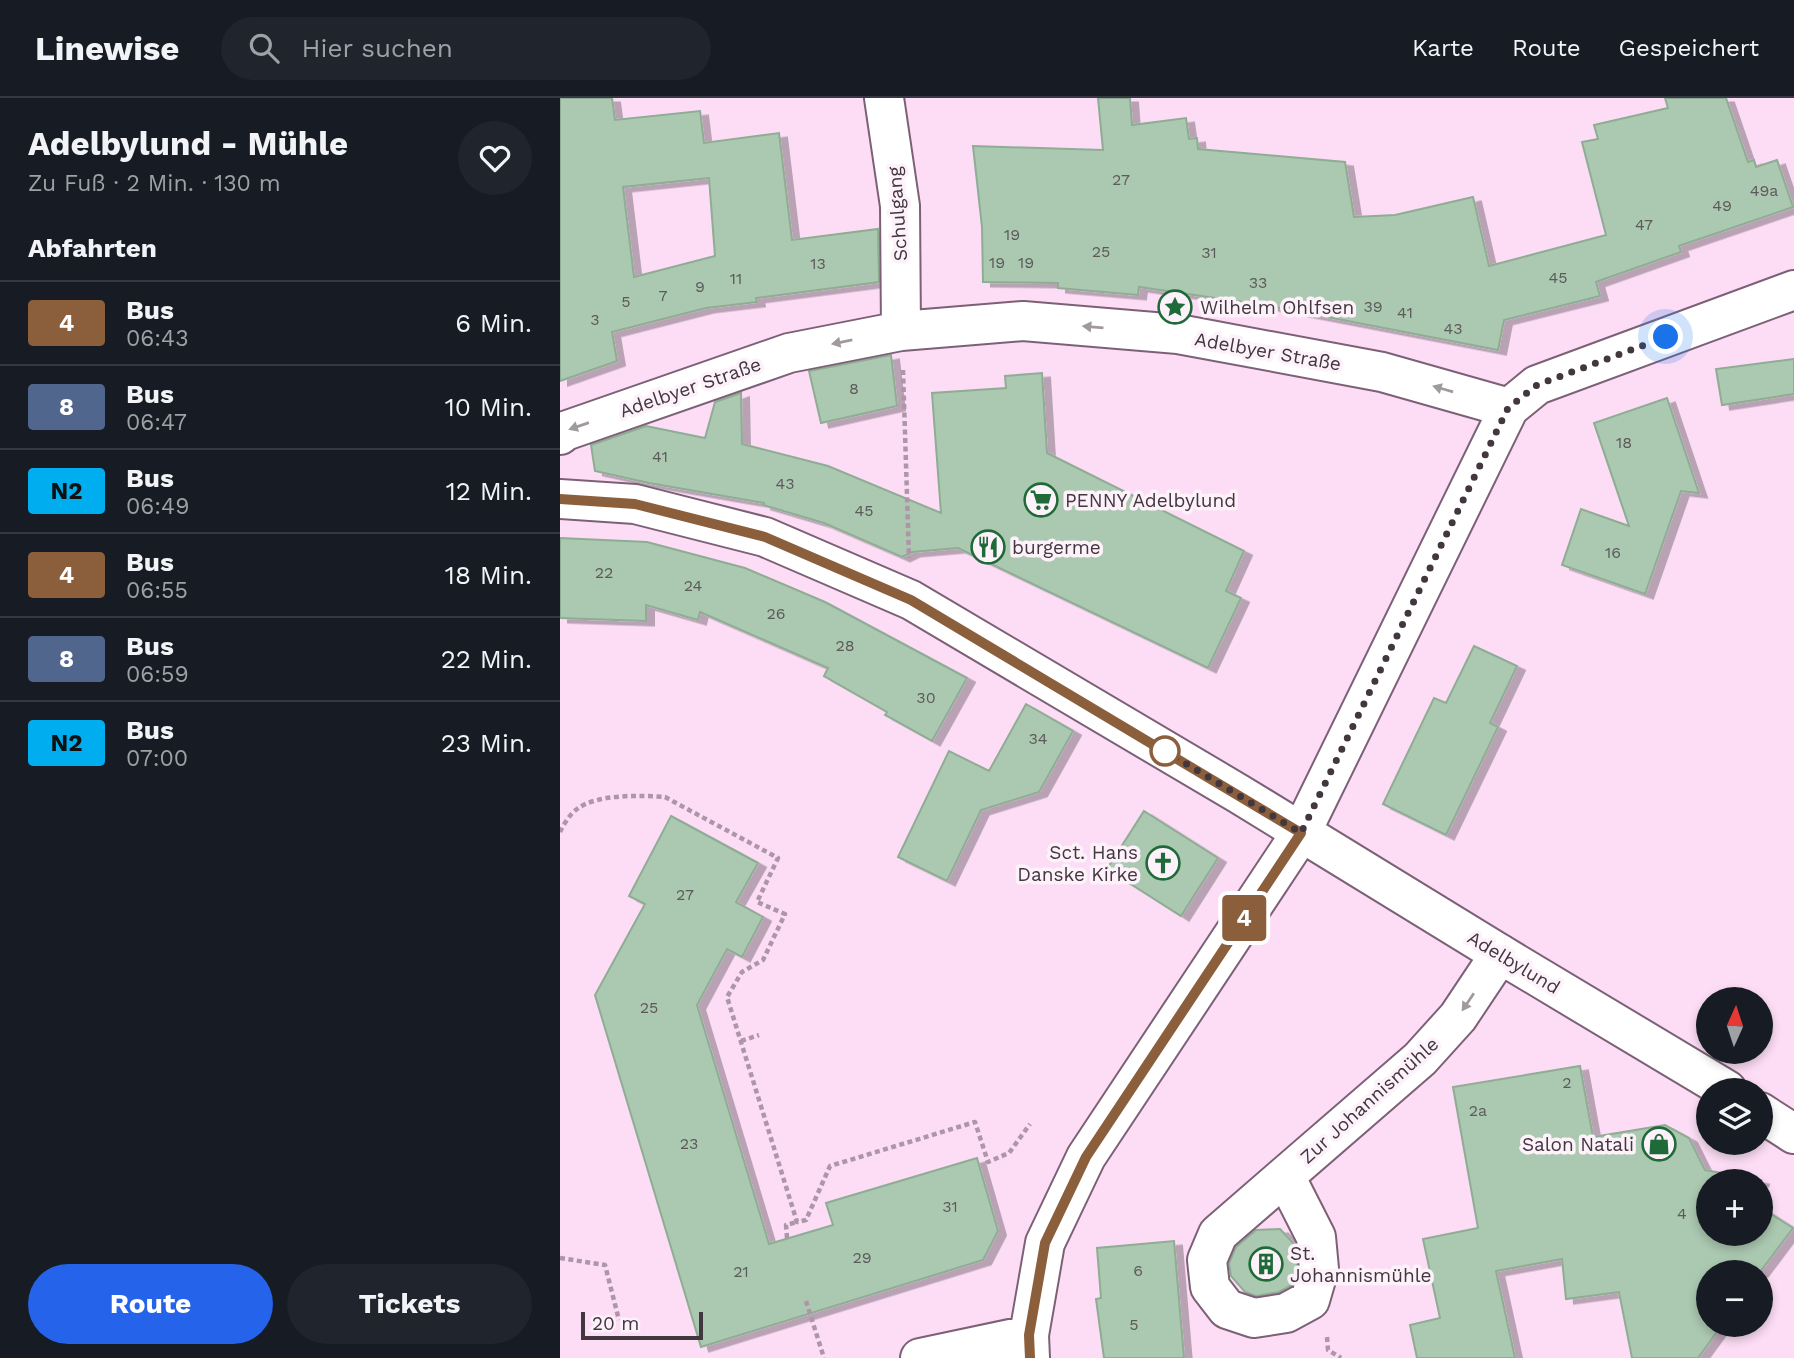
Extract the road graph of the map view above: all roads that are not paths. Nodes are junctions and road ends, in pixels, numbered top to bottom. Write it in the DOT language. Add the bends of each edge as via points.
graph roads {
  1 [pos="884,98"];
  2 [pos="1794,290"];
  3 [pos="901,331"];
  4 [pos="1508,408"];
  5 [pos="560,435"];
  6 [pos="560,499"];
  7 [pos="1301,833"];
  8 [pos="1500,954"];
  9 [pos="1707,1078"];
  10 [pos="1773,1120"];
  11 [pos="1794,1134"];
  12 [pos="1296,1166"];
  13 [pos="1030,1347"];
  14 [pos="920,1358"];
  1 -- 3 [label="street, Schulgang" via="900,206"];
  2 -- 4 [label="street" via="1537,385"];
  4 -- 3 [label="street, Adelbyer Straße, one-way" via="1382,372 1178,334 1023,321"];
  3 -- 5 [label="street, Adelbyer Straße, one-way" via="789,353"];
  4 -- 7 [label="street"];
  6 -- 7 [label="street, Adelbylund" via="635,504 765,537 911,600"];
  7 -- 8 [label="street, Adelbylund"];
  7 -- 13 [label="street" via="1086,1157 1045,1243"];
  8 -- 9 [label="street, Adelbylund"];
  8 -- 12 [label="street, Zur Johannismühle, one-way" via="1458,1017 1419,1059"];
  10 -- 11 [label="street"];
  13 -- 14 [label="street"];
}
